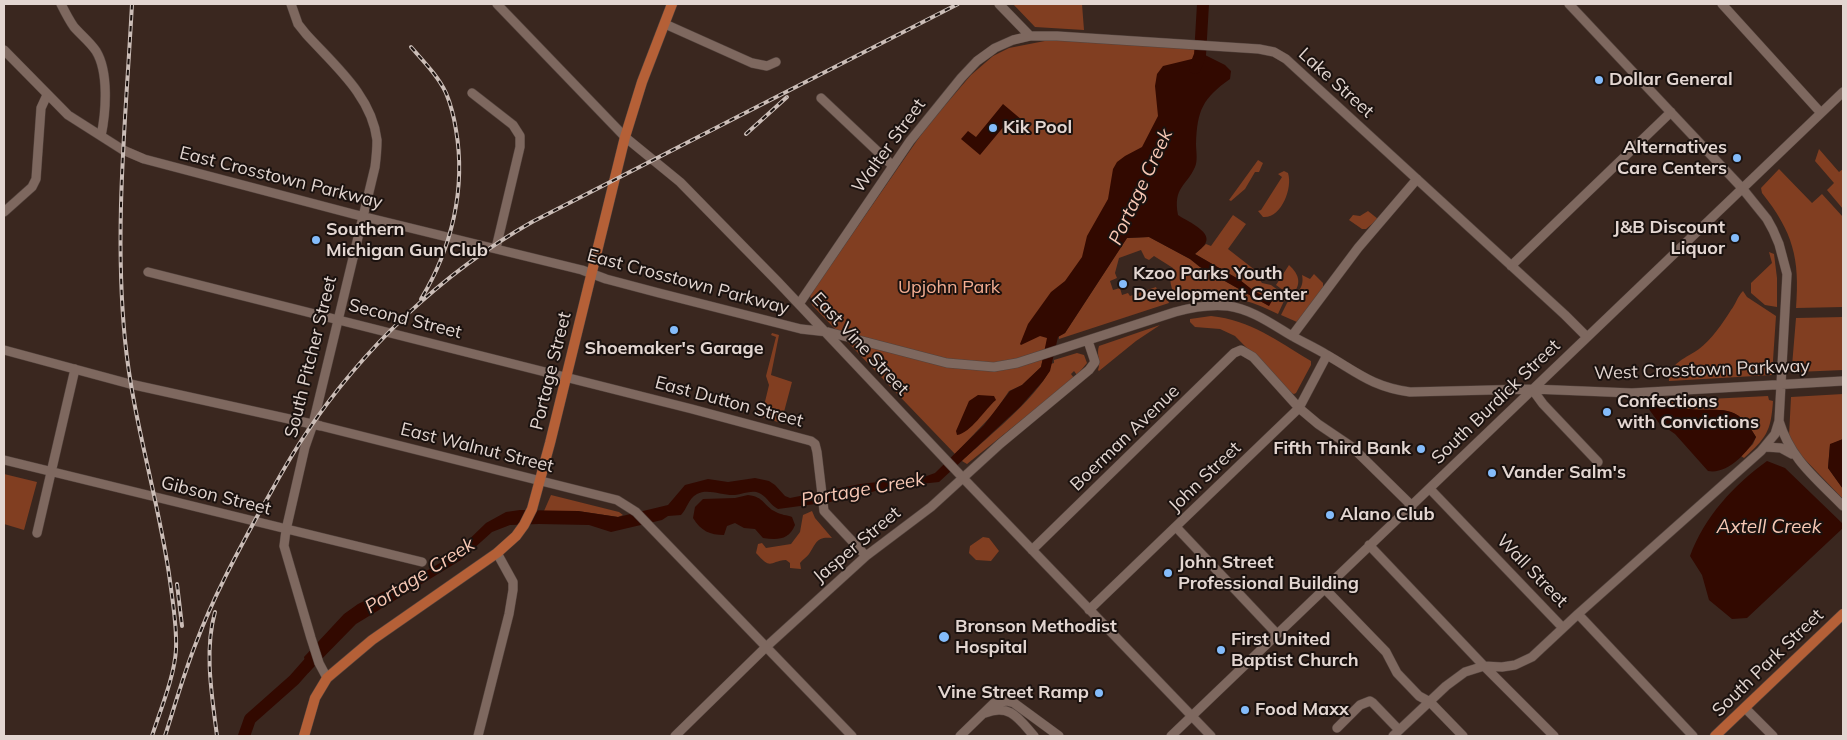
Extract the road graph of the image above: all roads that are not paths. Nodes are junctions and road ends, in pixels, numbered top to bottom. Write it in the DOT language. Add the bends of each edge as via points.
graph roads {
  1 [pos="61,4"];
  2 [pos="291,4"];
  3 [pos="497,4"];
  4 [pos="999,4"];
  5 [pos="1569,4"];
  6 [pos="1722,4"];
  7 [pos="671,5"];
  8 [pos="665,24"];
  9 [pos="1030,36"];
  10 [pos="4,50"];
  11 [pos="776,62"];
  12 [pos="1843,92"];
  13 [pos="472,93"];
  14 [pos="47,95"];
  15 [pos="821,98"];
  16 [pos="1670,112"];
  17 [pos="1821,113"];
  18 [pos="101,136"];
  19 [pos="625,137"];
  20 [pos="893,166"];
  21 [pos="1417,179"];
  22 [pos="1742,188"];
  23 [pos="5,207"];
  24 [pos="363,216"];
  25 [pos="496,248"];
  26 [pos="1511,266"];
  27 [pos="148,272"];
  28 [pos="592,273"];
  29 [pos="799,304"];
  30 [pos="338,319"];
  31 [pos="828,332"];
  32 [pos="1292,336"];
  33 [pos="1587,337"];
  34 [pos="1088,341"];
  35 [pos="4,350"];
  36 [pos="1327,355"];
  37 [pos="75,369"];
  38 [pos="566,377"];
  39 [pos="1843,381"];
  40 [pos="1781,385"];
  41 [pos="1532,389"];
  42 [pos="1299,408"];
  43 [pos="1779,421"];
  44 [pos="313,424"];
  45 [pos="1766,446"];
  46 [pos="1795,455"];
  47 [pos="4,460"];
  48 [pos="1598,462"];
  49 [pos="51,472"];
  50 [pos="963,478"];
  51 [pos="540,481"];
  52 [pos="1430,489"];
  53 [pos="1412,506"];
  54 [pos="1843,506"];
  55 [pos="1176,527"];
  56 [pos="286,530"];
  57 [pos="37,532"];
  58 [pos="1370,545"];
  59 [pos="1032,550"];
  60 [pos="497,553"];
  61 [pos="866,556"];
  62 [pos="422,562"];
  63 [pos="1325,588"];
  64 [pos="1089,610"];
  65 [pos="1578,614"];
  66 [pos="1843,614"];
  67 [pos="1563,628"];
  68 [pos="1277,634"];
  69 [pos="766,647"];
  70 [pos="1484,666"];
  71 [pos="327,678"];
  72 [pos="1430,702"];
  73 [pos="1745,708"];
  74 [pos="980,716"];
  75 [pos="1191,716"];
  76 [pos="1337,728"];
  77 [pos="1396,733"];
  78 [pos="304,736"];
  79 [pos="478,736"];
  80 [pos="675,736"];
  81 [pos="852,736"];
  82 [pos="960,736"];
  83 [pos="1034,736"];
  84 [pos="1058,736"];
  85 [pos="1171,736"];
  86 [pos="1211,736"];
  87 [pos="1462,736"];
  88 [pos="1554,736"];
  89 [pos="1693,736"];
  90 [pos="1715,736"];
  91 [pos="1773,736"];
  1 -- 18 [label="street" via="75,28 96,51 101,63 105,116"];
  2 -- 24 [label="street, South Pitcher Street" via="298,24 360,95 373,122 377,141 375,166"];
  3 -- 19 [label="street, East Vine Street"];
  4 -- 9 [label="street"];
  5 -- 16 [label="street"];
  6 -- 17 [label="street"];
  7 -- 8 [label="main road, Portage Street"];
  8 -- 11 [label="street" via="752,63 767,66"];
  8 -- 19 [label="main road, Portage Street"];
  9 -- 20 [label="street, Walter Street" via="1003,44 977,61 932,113"];
  9 -- 21 [label="street, Lake Street" via="1274,52 1286,59"];
  10 -- 14 [label="street, East Crosstown Parkway"];
  12 -- 17 [label="street, South Burdick Street"];
  13 -- 25 [label="street" via="508,121 520,136"];
  14 -- 18 [label="street, East Crosstown Parkway" via="68,115"];
  14 -- 23 [label="street" via="41,108 36,179 32,186"];
  15 -- 20 [label="street"];
  16 -- 22 [label="street"];
  16 -- 26 [label="street"];
  17 -- 22 [label="street, South Burdick Street"];
  18 -- 24 [label="street, East Crosstown Parkway" via="144,159"];
  19 -- 28 [label="main road, Portage Street"];
  19 -- 29 [label="street, East Vine Street" via="680,182"];
  20 -- 29 [label="street, Walter Street"];
  21 -- 26 [label="street, Lake Street"];
  21 -- 32 [label="street" via="1358,248"];
  22 -- 33 [label="street, South Burdick Street"];
  22 -- 40 [label="street" via="1773,230 1787,274"];
  24 -- 25 [label="street, East Crosstown Parkway"];
  24 -- 30 [label="street, South Pitcher Street"];
  25 -- 28 [label="street, East Crosstown Parkway"];
  26 -- 33 [label="street, Lake Street"];
  27 -- 30 [label="street, Second Street"];
  28 -- 31 [label="street, East Crosstown Parkway" via="801,329"];
  28 -- 38 [label="main road, Portage Street"];
  29 -- 31 [label="street, East Vine Street"];
  30 -- 38 [label="street, Second Street"];
  30 -- 44 [label="street, South Pitcher Street"];
  31 -- 34 [label="street, East Crosstown Parkway" via="959,365 1006,366"];
  31 -- 50 [label="street, East Vine Street"];
  32 -- 34 [label="street, East Crosstown Parkway" via="1245,310 1215,305 1188,308"];
  32 -- 36 [label="street, East Crosstown Parkway"];
  33 -- 41 [label="street, South Burdick Street"];
  34 -- 50 [label="street, Jasper Street" via="1094,357 1093,366"];
  35 -- 37 [label="street, East Walnut Street"];
  36 -- 41 [label="street, East Crosstown Parkway" via="1362,377 1391,390 1423,393"];
  36 -- 42 [label="street, John Street"];
  37 -- 44 [label="street, East Walnut Street"];
  37 -- 49 [label="street"];
  38 -- 51 [label="main road, Portage Street"];
  38 -- 61 [label="street, East Dutton Street" via="812,442 817,452 824,511"];
  39 -- 40 [label="street, West Crosstown Parkway"];
  40 -- 41 [label="street, West Crosstown Parkway" via="1632,393"];
  40 -- 43 [label="street"];
  41 -- 48 [label="street" via="1542,404"];
  41 -- 52 [label="street, South Burdick Street"];
  42 -- 53 [label="street" via="1352,447"];
  42 -- 55 [label="street, John Street"];
  42 -- 59 [label="street, Boerman Avenue" via="1254,357 1241,350"];
  43 -- 45 [label="street" via="1776,434"];
  43 -- 46 [label="street"];
  44 -- 51 [label="street, East Walnut Street"];
  44 -- 56 [label="street, South Pitcher Street"];
  45 -- 46 [label="street" via="1781,448"];
  45 -- 65 [label="street"];
  46 -- 54 [label="street"];
  47 -- 49 [label="street, Gibson Street"];
  49 -- 56 [label="street, Gibson Street"];
  49 -- 57 [label="street"];
  50 -- 59 [label="street, East Vine Street"];
  50 -- 61 [label="street, Jasper Street" via="931,507"];
  51 -- 60 [label="main road, Portage Street" via="524,525"];
  51 -- 69 [label="street, East Walnut Street" via="617,500 636,512"];
  52 -- 53 [label="street, South Burdick Street"];
  52 -- 67 [label="street, Wall Street"];
  53 -- 58 [label="street, South Burdick Street"];
  55 -- 64 [label="street, John Street"];
  55 -- 68 [label="street"];
  56 -- 62 [label="street, Gibson Street"];
  56 -- 71 [label="street, South Pitcher Street" via="284,546 287,558 319,663"];
  58 -- 63 [label="street, South Burdick Street"];
  58 -- 70 [label="street"];
  59 -- 64 [label="street, East Vine Street"];
  60 -- 71 [label="main road, Portage Street" via="372,640"];
  60 -- 79 [label="street" via="513,582 513,590"];
  61 -- 69 [label="street, Jasper Street"];
  63 -- 68 [label="street, South Burdick Street"];
  63 -- 72 [label="street" via="1386,652 1397,672 1420,697"];
  64 -- 75 [label="street, East Vine Street"];
  65 -- 67 [label="street, Wall Street"];
  65 -- 89 [label="street, Wall Street"];
  66 -- 73 [label="main road, South Park Street"];
  67 -- 70 [label="street" via="1526,661 1502,667"];
  68 -- 75 [label="street, South Burdick Street"];
  69 -- 80 [label="street, Jasper Street"];
  69 -- 81 [label="street, East Walnut Street"];
  70 -- 72 [label="street" via="1465,672"];
  70 -- 88 [label="street"];
  71 -- 78 [label="main road" via="315,698"];
  72 -- 77 [label="street"];
  72 -- 87 [label="street"];
  73 -- 90 [label="main road, South Park Street"];
  73 -- 91 [label="street"];
  74 -- 82 [label="street"];
  74 -- 83 [label="street" via="996,709 1006,710"];
  74 -- 84 [label="street" via="994,703 1007,701"];
  75 -- 85 [label="street, South Burdick Street"];
  75 -- 86 [label="street, East Vine Street"];
  76 -- 77 [label="street" via="1360,705 1370,702"];
}
